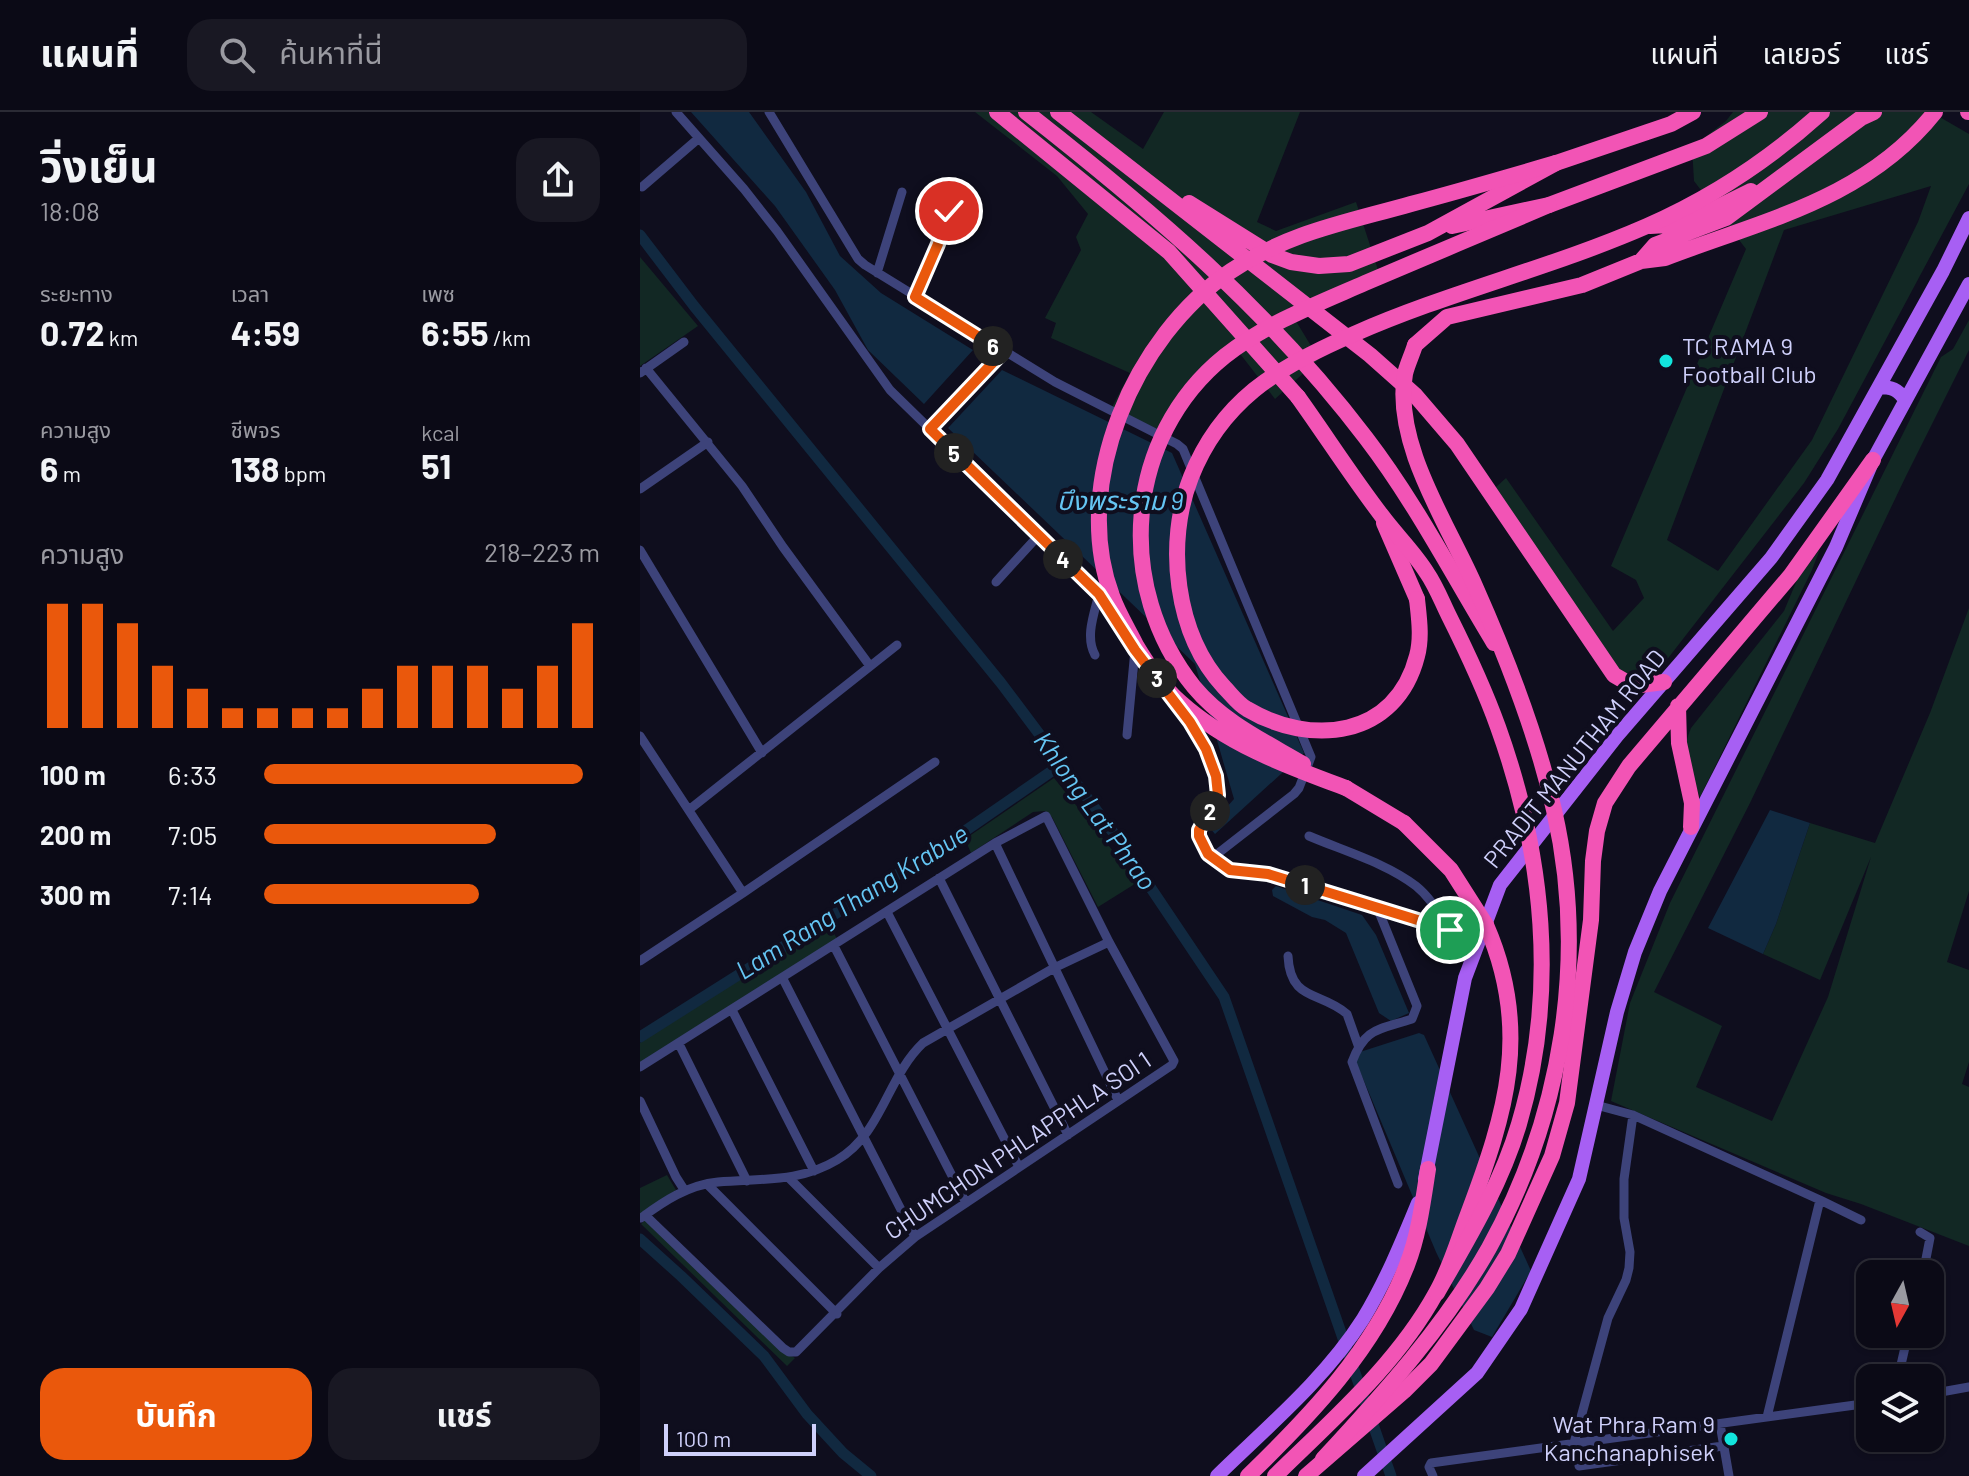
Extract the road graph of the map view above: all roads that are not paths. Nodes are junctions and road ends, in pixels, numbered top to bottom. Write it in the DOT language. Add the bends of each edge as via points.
graph roads {
  1 [pos="676,112"];
  2 [pos="769,112"];
  3 [pos="997,112"];
  4 [pos="1026,112"];
  5 [pos="1058,112"];
  6 [pos="1693,112"];
  7 [pos="1760,112"];
  8 [pos="1822,112"];
  9 [pos="1874,112"];
  10 [pos="1935,112"];
  11 [pos="699,138"];
  12 [pos="1556,163"];
  13 [pos="1128,165"];
  14 [pos="1792,171"];
  15 [pos="642,187"];
  16 [pos="902,192"];
  17 [pos="1549,205"];
  18 [pos="940,207"];
  19 [pos="1969,218"];
  20 [pos="1647,226"];
  21 [pos="1428,233"];
  22 [pos="1641,261"];
  23 [pos="877,273"];
  24 [pos="1969,284"];
  25 [pos="915,297"];
  26 [pos="684,342"];
  27 [pos="1003,352"];
  28 [pos="643,371"];
  29 [pos="1879,387"];
  30 [pos="1905,400"];
  31 [pos="930,429"];
  32 [pos="708,442"];
  33 [pos="1873,460"];
  34 [pos="640,489"];
  35 [pos="1381,515"];
  36 [pos="1039,535"];
  37 [pos="640,550"];
  38 [pos="996,582"];
  39 [pos="1099,594"];
  40 [pos="897,645"];
  41 [pos="1135,650"];
  42 [pos="1095,655"];
  43 [pos="1508,665"];
  44 [pos="870,666"];
  45 [pos="1664,682"];
  46 [pos="1678,706"];
  47 [pos="1127,735"];
  48 [pos="640,736"];
  49 [pos="762,753"];
  50 [pos="935,762"];
  51 [pos="1346,788"];
  52 [pos="690,809"];
  53 [pos="1691,827"];
  54 [pos="1309,836"];
  55 [pos="995,843"];
  56 [pos="1212,858"];
  57 [pos="939,878"];
  58 [pos="743,893"];
  59 [pos="1377,907"];
  60 [pos="887,912"];
  61 [pos="1450,930"];
  62 [pos="1109,942"];
  63 [pos="834,946"];
  64 [pos="1288,956"];
  65 [pos="640,961"];
  66 [pos="1470,963"];
  67 [pos="1054,968"];
  68 [pos="783,979"];
  69 [pos="1000,998"];
  70 [pos="732,1010"];
  71 [pos="947,1029"];
  72 [pos="679,1044"];
  73 [pos="1358,1045"];
  74 [pos="640,1067"];
  75 [pos="898,1072"];
  76 [pos="1118,1100"];
  77 [pos="640,1101"];
  78 [pos="1596,1105"];
  79 [pos="1633,1115"];
  80 [pos="1068,1135"];
  81 [pos="863,1138"];
  82 [pos="1019,1167"];
  83 [pos="1428,1169"];
  84 [pos="814,1171"];
  85 [pos="789,1178"];
  86 [pos="747,1181"];
  87 [pos="707,1184"];
  88 [pos="1398,1184"];
  89 [pos="685,1191"];
  90 [pos="1820,1200"];
  91 [pos="966,1203"];
  92 [pos="642,1217"];
  93 [pos="1861,1220"];
  94 [pos="1920,1232"];
  95 [pos="915,1237"];
  96 [pos="1926,1260"];
  97 [pos="879,1268"];
  98 [pos="1437,1293"];
  99 [pos="837,1314"];
  100 [pos="1969,1387"];
  101 [pos="1944,1391"];
  102 [pos="1856,1405"];
  103 [pos="1767,1417"];
  104 [pos="1720,1424"];
  105 [pos="1589,1441"];
  106 [pos="1574,1443"];
  107 [pos="1723,1446"];
  108 [pos="1323,1459"];
  109 [pos="1593,1464"];
  110 [pos="1579,1466"];
  111 [pos="1219,1474"];
  112 [pos="1248,1476"];
  113 [pos="1275,1476"];
  114 [pos="1306,1476"];
  115 [pos="1364,1476"];
  116 [pos="1433,1476"];
  117 [pos="1729,1476"];
  1 -- 11 [label="street"];
  2 -- 23 [label="street" via="858,259"];
  3 -- 35 [label="highway, bridge" via="1169,252 1298,397"];
  4 -- 43 [label="highway, bridge" via="1185,241 1330,392 1406,495"];
  5 -- 13 [label="highway"];
  6 -- 12 [label="highway"];
  7 -- 17 [label="highway" via="1706,146"];
  8 -- 20 [label="highway, bridge" via="1723,187"];
  9 -- 14 [label="highway"];
  10 -- 22 [label="highway" via="1888,161 1844,190 1665,258"];
  11 -- 15 [label="street"];
  11 -- 31 [label="street" via="777,231 890,390"];
  12 -- 21 [label="highway, bridge"];
  12 -- 51 [label="highway, bridge" via="1270,247 1227,274 1184,311 1151,351 1122,404 1104,473 1100,538 1112,596 1146,661 1179,701 1227,735 1268,759"];
  13 -- 21 [label="highway" via="1253,245 1291,262 1349,264"];
  13 -- 45 [label="highway, bridge" via="1415,395 1457,444 1614,675 1633,686"];
  14 -- 20 [label="highway" via="1684,224"];
  14 -- 22 [label="highway" via="1726,218 1655,245"];
  16 -- 23 [label="street"];
  17 -- 21 [label="highway, bridge"];
  17 -- 51 [label="highway, bridge" via="1283,319 1226,356 1199,381 1167,425 1152,460 1139,538 1149,602 1168,648 1195,688 1237,725"];
  18 -- 25 [label="street" via="949,211"];
  19 -- 29 [label="main road, PRADIT MANUTHAM ROAD"];
  20 -- 35 [label="highway, bridge" via="1407,311 1311,353 1254,390 1221,422 1190,479 1180,519 1179,589 1200,652 1244,708 1290,729 1323,732 1378,715 1409,680 1418,654 1417,599"];
  22 -- 43 [label="highway, bridge" via="1582,285 1447,317 1415,345 1406,373 1406,416 1416,459"];
  23 -- 25 [label="street"];
  24 -- 30 [label="main road"];
  25 -- 27 [label="street"];
  26 -- 28 [label="street"];
  27 -- 31 [label="street"];
  27 -- 56 [label="street" via="1183,449 1311,757 1294,794"];
  28 -- 32 [label="street"];
  29 -- 30 [label="main road" via="1900,391"];
  29 -- 45 [label="main road, PRADIT MANUTHAM ROAD" via="1827,480 1771,558"];
  30 -- 33 [label="main road"];
  31 -- 36 [label="street"];
  32 -- 34 [label="street"];
  32 -- 44 [label="street"];
  33 -- 46 [label="highway" via="1791,575"];
  33 -- 53 [label="main road" via="1836,547"];
  35 -- 98 [label="highway, bridge" via="1427,573 1473,663 1525,813 1541,908 1540,1023 1518,1126 1487,1204"];
  36 -- 38 [label="street"];
  36 -- 39 [label="street"];
  37 -- 49 [label="street"];
  39 -- 41 [label="street"];
  39 -- 42 [label="street" via="1090,637"];
  40 -- 44 [label="street"];
  41 -- 47 [label="street"];
  41 -- 56 [label="street" via="1190,722 1216,776 1218,795 1199,836"];
  43 -- 108 [label="highway, bridge" via="1540,760 1562,858 1567,984 1555,1074 1526,1172 1487,1250 1409,1363"];
  44 -- 49 [label="street"];
  45 -- 66 [label="main road, PRADIT MANUTHAM ROAD" via="1505,877"];
  46 -- 53 [label="highway"];
  46 -- 108 [label="highway, bridge" via="1605,803 1593,861 1591,920 1567,1103 1528,1214 1487,1288 1431,1364"];
  48 -- 52 [label="street"];
  49 -- 52 [label="street"];
  50 -- 58 [label="street"];
  51 -- 98 [label="highway, bridge" via="1404,823 1451,870 1486,925 1506,979 1511,1049 1502,1119"];
  52 -- 58 [label="street"];
  53 -- 78 [label="main road" via="1635,952"];
  54 -- 61 [label="street" via="1418,888"];
  55 -- 57 [label="street"];
  55 -- 62 [label="street" via="1048,817"];
  55 -- 67 [label="street"];
  56 -- 59 [label="street" via="1230,870 1268,874"];
  57 -- 60 [label="street"];
  57 -- 69 [label="street"];
  58 -- 65 [label="street"];
  59 -- 61 [label="street"];
  59 -- 73 [label="street" via="1417,1006 1412,1019 1369,1033"];
  60 -- 63 [label="street"];
  60 -- 71 [label="street"];
  61 -- 66 [label="street" via="1461,939"];
  62 -- 67 [label="street"];
  62 -- 76 [label="street, CHUMCHON PHLAPPHLA SOI 1" via="1172,1058 1172,1065"];
  63 -- 68 [label="street"];
  63 -- 75 [label="street"];
  64 -- 73 [label="street" via="1294,983 1347,1014"];
  66 -- 83 [label="main road, PRADIT MANUTHAM ROAD"];
  67 -- 69 [label="street"];
  67 -- 76 [label="street"];
  68 -- 70 [label="street"];
  68 -- 81 [label="street"];
  69 -- 71 [label="street"];
  69 -- 80 [label="street"];
  70 -- 72 [label="street"];
  70 -- 84 [label="street"];
  71 -- 75 [label="street" via="909,1055"];
  71 -- 82 [label="street"];
  72 -- 74 [label="street"];
  72 -- 86 [label="street"];
  73 -- 88 [label="street" via="1352,1062"];
  75 -- 81 [label="street"];
  75 -- 91 [label="street"];
  76 -- 80 [label="street, CHUMCHON PHLAPPHLA SOI 1"];
  77 -- 89 [label="street"];
  78 -- 79 [label="street"];
  78 -- 115 [label="main road" via="1579,1179 1521,1309 1477,1373"];
  79 -- 90 [label="street"];
  79 -- 106 [label="street" via="1624,1179 1629,1268 1608,1318"];
  80 -- 82 [label="street, CHUMCHON PHLAPPHLA SOI 1"];
  81 -- 84 [label="street" via="838,1160"];
  81 -- 95 [label="street"];
  82 -- 91 [label="street, CHUMCHON PHLAPPHLA SOI 1"];
  83 -- 111 [label="main road, PRADIT MANUTHAM ROAD" via="1395,1257 1362,1320 1313,1382"];
  83 -- 112 [label="highway" via="1415,1242 1390,1301 1327,1394"];
  84 -- 85 [label="street"];
  85 -- 86 [label="street"];
  85 -- 97 [label="street"];
  86 -- 87 [label="street"];
  87 -- 89 [label="street"];
  87 -- 99 [label="street"];
  89 -- 92 [label="street"];
  90 -- 93 [label="street"];
  90 -- 103 [label="street"];
  91 -- 95 [label="street, CHUMCHON PHLAPPHLA SOI 1"];
  92 -- 99 [label="street, CHUMCHON PHLAPPHLA SOI 1" via="789,1352 803,1348"];
  94 -- 96 [label="street" via="1930,1238"];
  95 -- 97 [label="street, CHUMCHON PHLAPPHLA SOI 1"];
  97 -- 99 [label="street, CHUMCHON PHLAPPHLA SOI 1"];
  98 -- 113 [label="highway" via="1392,1356"];
  100 -- 101 [label="street"];
  102 -- 103 [label="street"];
  103 -- 104 [label="street"];
  104 -- 105 [label="street"];
  104 -- 107 [label="street"];
  105 -- 106 [label="street"];
  105 -- 109 [label="street"];
  106 -- 116 [label="street" via="1431,1463"];
  107 -- 109 [label="street"];
  107 -- 117 [label="street"];
  108 -- 114 [label="highway"];
  109 -- 110 [label="street"];
}
